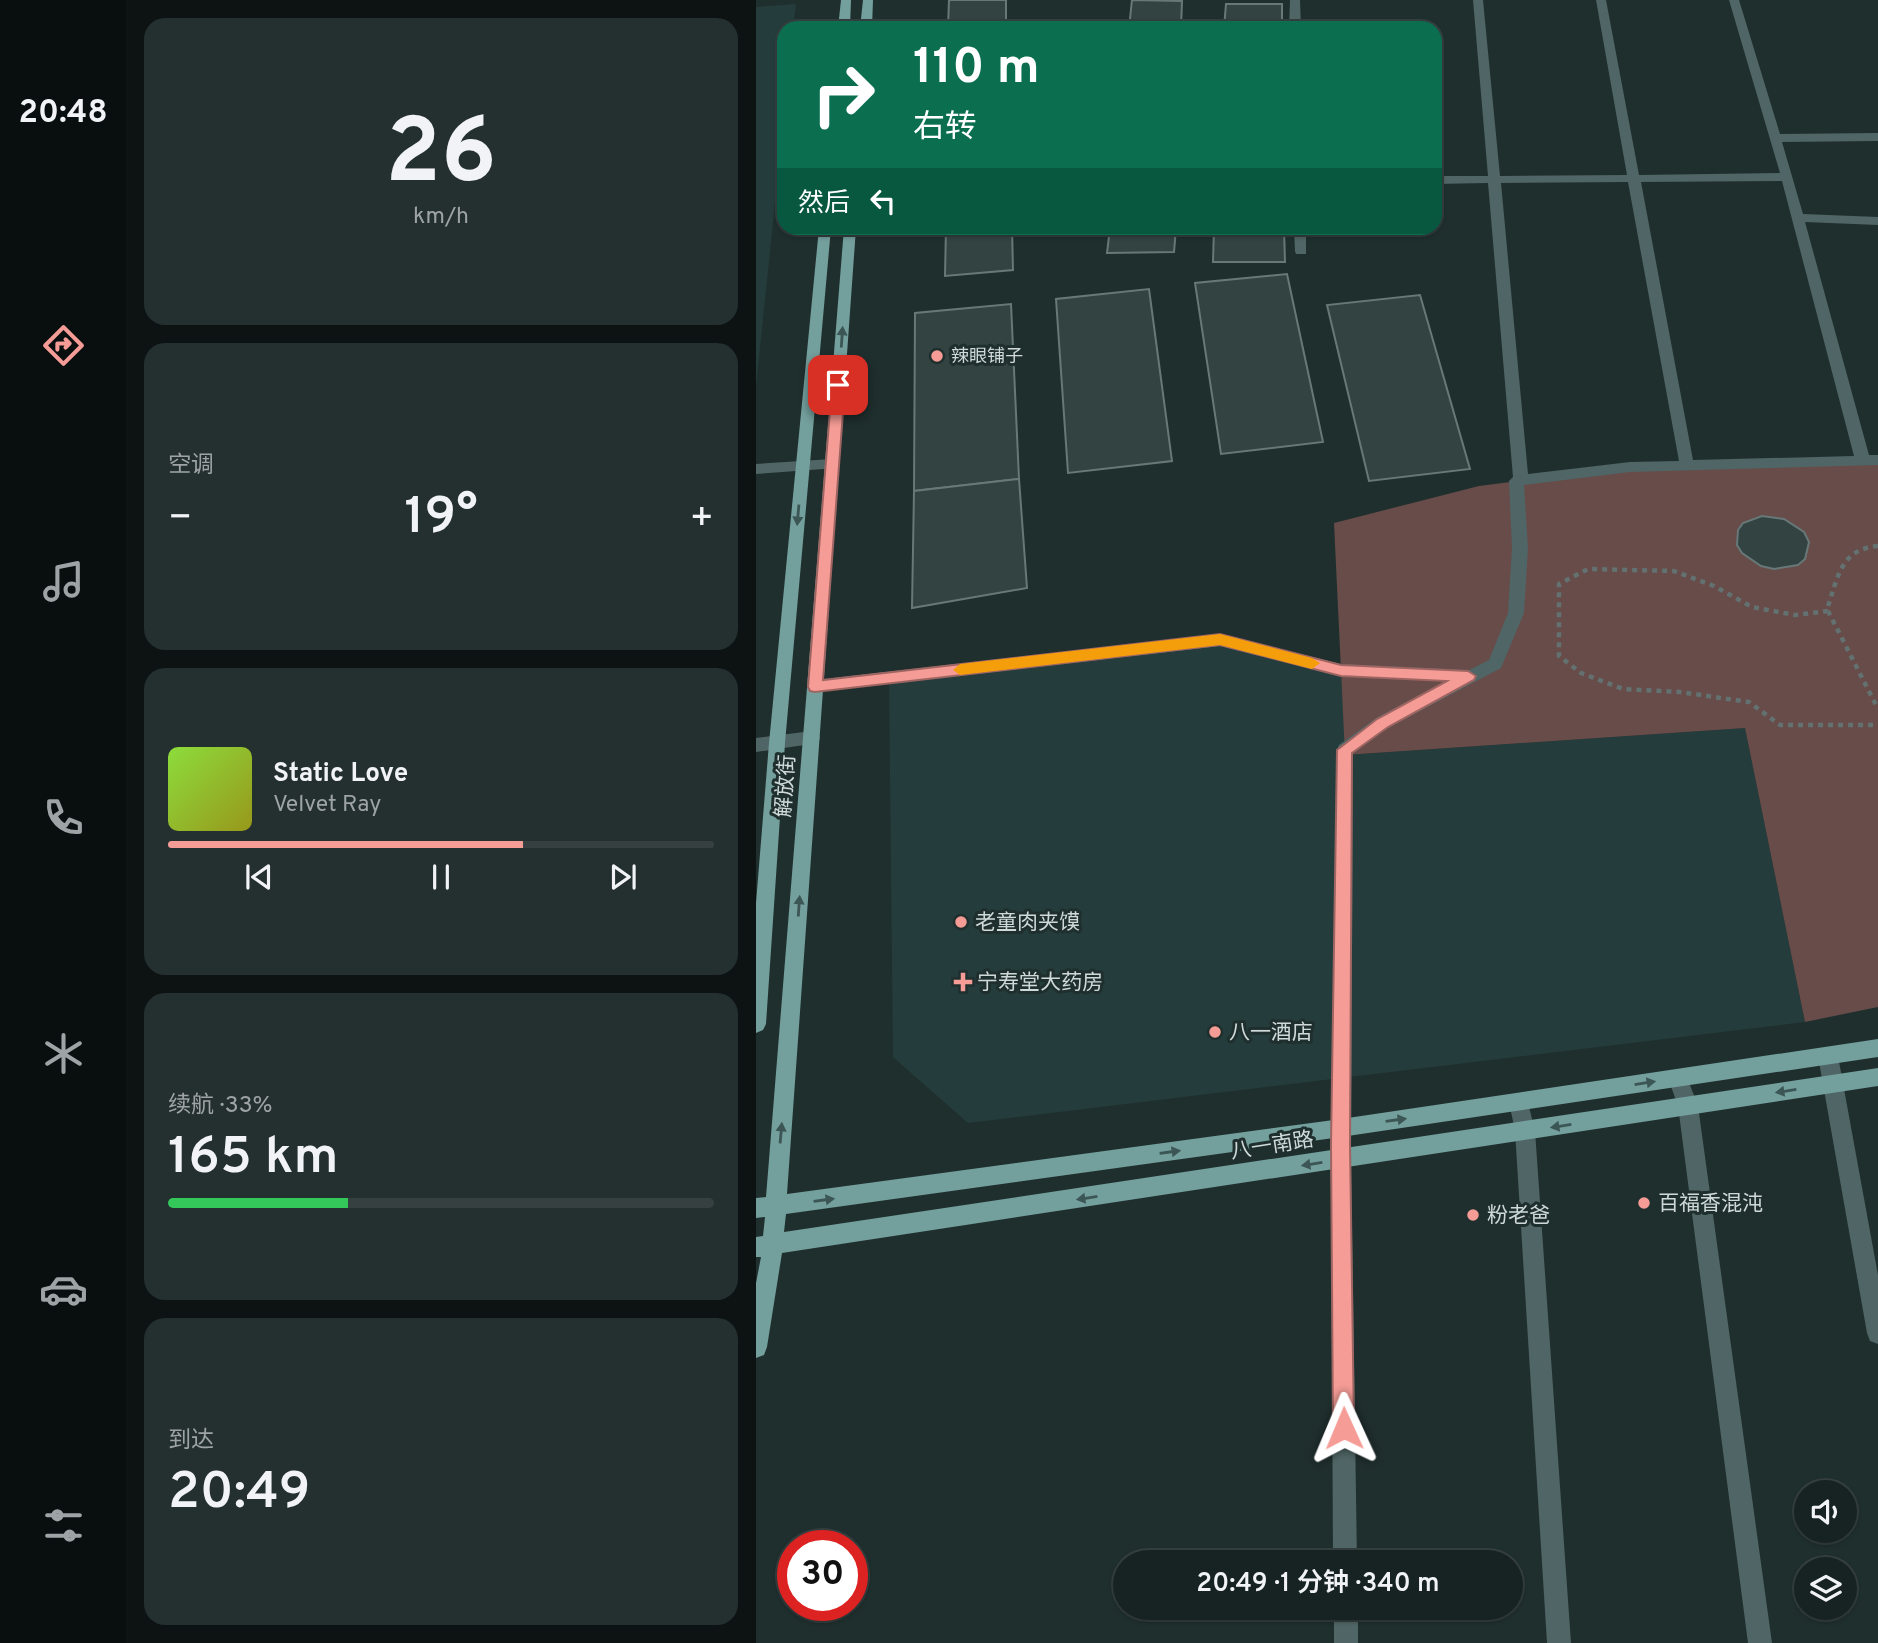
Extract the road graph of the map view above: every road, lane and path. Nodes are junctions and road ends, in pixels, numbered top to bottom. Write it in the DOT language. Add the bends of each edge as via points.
graph roads {
  1 [pos="846,0"];
  2 [pos="868,0"];
  3 [pos="1295,0"];
  4 [pos="1478,0"];
  5 [pos="1601,0"];
  6 [pos="1734,0"];
  7 [pos="844,21"];
  8 [pos="866,21"];
  9 [pos="1295,21"];
  10 [pos="1878,137"];
  11 [pos="1776,138"];
  12 [pos="1787,177"];
  13 [pos="1633,178"];
  14 [pos="1493,179"];
  15 [pos="1442,180"];
  16 [pos="1798,218"];
  17 [pos="1878,222"];
  18 [pos="824,235"];
  19 [pos="849,235"];
  20 [pos="1300,235"];
  21 [pos="1301,251"];
  22 [pos="1871,460"];
  23 [pos="832,464"];
  24 [pos="803,466"];
  25 [pos="1687,466"];
  26 [pos="756,470"];
  27 [pos="1521,480"];
  28 [pos="1878,546"];
  29 [pos="1828,611"];
  30 [pos="1468,676"];
  31 [pos="815,687"];
  32 [pos="1878,709"];
  33 [pos="1878,725"];
  34 [pos="812,738"];
  35 [pos="778,743"];
  36 [pos="756,746"];
  37 [pos="756,1024"];
  38 [pos="1878,1048"];
  39 [pos="1828,1056"];
  40 [pos="1878,1077"];
  41 [pos="1678,1078"];
  42 [pos="1833,1084"];
  43 [pos="1519,1102"];
  44 [pos="1688,1106"];
  45 [pos="1341,1128"];
  46 [pos="1525,1131"];
  47 [pos="1340,1159"];
  48 [pos="766,1207"];
  49 [pos="764,1246"];
  50 [pos="1878,1333"];
  51 [pos="756,1347"];
  52 [pos="1345,1550"];
  53 [pos="1346,1620"];
  54 [pos="1346,1643"];
  55 [pos="1559,1643"];
  56 [pos="1760,1643"];
  1 -- 7 [label="main road"];
  2 -- 8 [label="main road"];
  3 -- 9 [label="street"];
  4 -- 14 [label="street"];
  5 -- 13 [label="street"];
  6 -- 11 [label="street"];
  10 -- 11 [label="street"];
  11 -- 12 [label="street"];
  12 -- 13 [label="street"];
  12 -- 16 [label="street"];
  13 -- 14 [label="street"];
  13 -- 25 [label="street"];
  14 -- 15 [label="street"];
  14 -- 27 [label="street"];
  16 -- 17 [label="street"];
  16 -- 22 [label="street"];
  18 -- 24 [label="main road"];
  23 -- 19 [label="main road, 解放街, one-way"];
  20 -- 21 [label="street"];
  22 -- 25 [label="street"];
  23 -- 24 [label="street"];
  23 -- 31 [label="main road, 解放街"];
  24 -- 26 [label="street"];
  24 -- 35 [label="main road, one-way"];
  25 -- 27 [label="street" via="1630,467"];
  27 -- 30 [label="street" via="1516,481 1520,548 1516,612 1495,664"];
  28 -- 29 [label="path" via="1865,547 1845,559"];
  29 -- 32 [label="path"];
  29 -- 33 [label="path" via="1795,615 1752,607 1674,571 1588,569 1559,584 1559,656 1581,673 1623,689 1749,702 1780,725"];
  30 -- 31 [label="street" via="1341,670 1220,640"];
  30 -- 45 [label="street" via="1382,723 1345,750"];
  31 -- 34 [label="main road, 解放街"];
  34 -- 35 [label="street"];
  48 -- 34 [label="main road, 解放街, one-way"];
  35 -- 36 [label="street"];
  35 -- 37 [label="main road"];
  38 -- 39 [label="main road, 八一南路"];
  39 -- 41 [label="main road, 八一南路"];
  39 -- 42 [label="street"];
  40 -- 42 [label="main road, 八一南路"];
  43 -- 41 [label="main road, 八一南路, one-way"];
  41 -- 44 [label="street"];
  42 -- 44 [label="main road, 八一南路, one-way"];
  42 -- 50 [label="street"];
  45 -- 43 [label="main road, 八一南路, one-way"];
  43 -- 46 [label="street"];
  44 -- 46 [label="main road, 八一南路, one-way"];
  44 -- 56 [label="street"];
  45 -- 47 [label="street"];
  48 -- 45 [label="main road, 八一南路, one-way"];
  46 -- 47 [label="main road, 八一南路"];
  46 -- 55 [label="street"];
  47 -- 49 [label="main road, 八一南路, one-way"];
  47 -- 52 [label="street"];
  48 -- 49 [label="main road, 解放街"];
  49 -- 51 [label="main road, 解放街"];
  53 -- 54 [label="street"];
}
